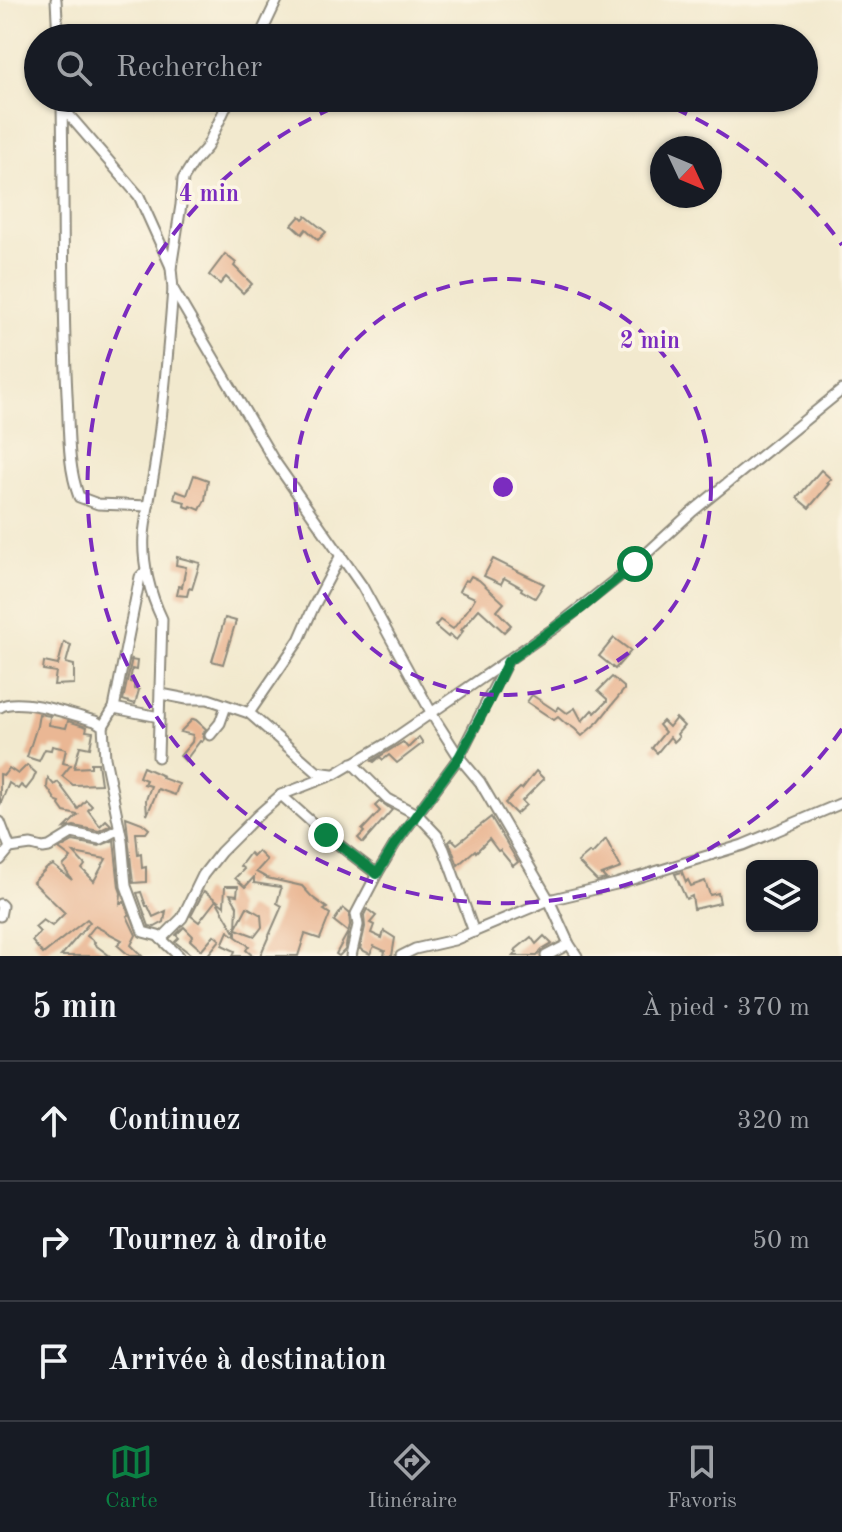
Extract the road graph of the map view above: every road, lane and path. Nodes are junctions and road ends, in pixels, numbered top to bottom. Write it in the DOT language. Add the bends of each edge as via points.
graph roads {
  1 [pos="56,0"];
  2 [pos="277,0"];
  3 [pos="57,24"];
  4 [pos="266,24"];
  5 [pos="61,112"];
  6 [pos="69,112"];
  7 [pos="223,112"];
  8 [pos="171,268"];
  9 [pos="173,289"];
  10 [pos="842,390"];
  11 [pos="148,506"];
  12 [pos="341,555"];
  13 [pos="146,571"];
  14 [pos="508,661"];
  15 [pos="161,694"];
  16 [pos="1,705"];
  17 [pos="226,706"];
  18 [pos="114,708"];
  19 [pos="432,711"];
  20 [pos="249,713"];
  21 [pos="159,717"];
  22 [pos="103,726"];
  23 [pos="210,735"];
  24 [pos="158,757"];
  25 [pos="459,757"];
  26 [pos="352,763"];
  27 [pos="335,774"];
  28 [pos="281,795"];
  29 [pos="842,803"];
  30 [pos="418,815"];
  31 [pos="0,822"];
  32 [pos="119,829"];
  33 [pos="10,848"];
  34 [pos="0,859"];
  35 [pos="377,874"];
  36 [pos="549,900"];
  37 [pos="0,904"];
  38 [pos="0,916"];
  39 [pos="474,932"];
  40 [pos="161,939"];
  41 [pos="569,944"];
  42 [pos="179,956"];
  43 [pos="339,956"];
  44 [pos="349,956"];
  45 [pos="401,956"];
  46 [pos="546,956"];
  47 [pos="577,956"];
  1 -- 3 [label="street"];
  2 -- 4 [label="street"];
  5 -- 11 [label="street" via="64,340 75,486 79,497 98,504"];
  6 -- 8 [label="street" via="139,196"];
  7 -- 8 [label="street" via="207,147 183,179"];
  8 -- 9 [label="street"];
  9 -- 11 [label="street"];
  9 -- 12 [label="street" via="273,459"];
  10 -- 14 [label="street" via="582,608"];
  11 -- 13 [label="street"];
  12 -- 19 [label="street"];
  12 -- 20 [label="street" via="299,640"];
  13 -- 15 [label="street" via="162,619"];
  13 -- 18 [label="street" via="140,577"];
  14 -- 19 [label="street"];
  14 -- 25 [label="street"];
  15 -- 17 [label="street"];
  15 -- 21 [label="street"];
  16 -- 22 [label="street" via="38,706"];
  17 -- 20 [label="street"];
  17 -- 23 [label="street"];
  18 -- 21 [label="street"];
  18 -- 22 [label="street"];
  19 -- 25 [label="street"];
  19 -- 26 [label="street"];
  20 -- 27 [label="street" via="317,772"];
  21 -- 24 [label="street"];
  22 -- 32 [label="street"];
  25 -- 30 [label="street"];
  25 -- 36 [label="street" via="480,782"];
  26 -- 27 [label="street"];
  26 -- 30 [label="street" via="388,799"];
  27 -- 28 [label="street"];
  28 -- 35 [label="street"];
  28 -- 40 [label="street" via="221,852 182,918"];
  29 -- 36 [label="street" via="743,845"];
  30 -- 35 [label="street"];
  30 -- 39 [label="street" via="444,849"];
  31 -- 33 [label="street"];
  32 -- 33 [label="street" via="100,839 72,833 49,847"];
  32 -- 40 [label="street" via="136,917 143,932"];
  33 -- 34 [label="street"];
  35 -- 44 [label="street" via="356,914"];
  36 -- 39 [label="street"];
  36 -- 41 [label="street"];
  37 -- 38 [label="street"];
  39 -- 45 [label="street"];
  40 -- 42 [label="street"];
  41 -- 46 [label="street"];
  41 -- 47 [label="street"];
  43 -- 44 [label="street"];
}
